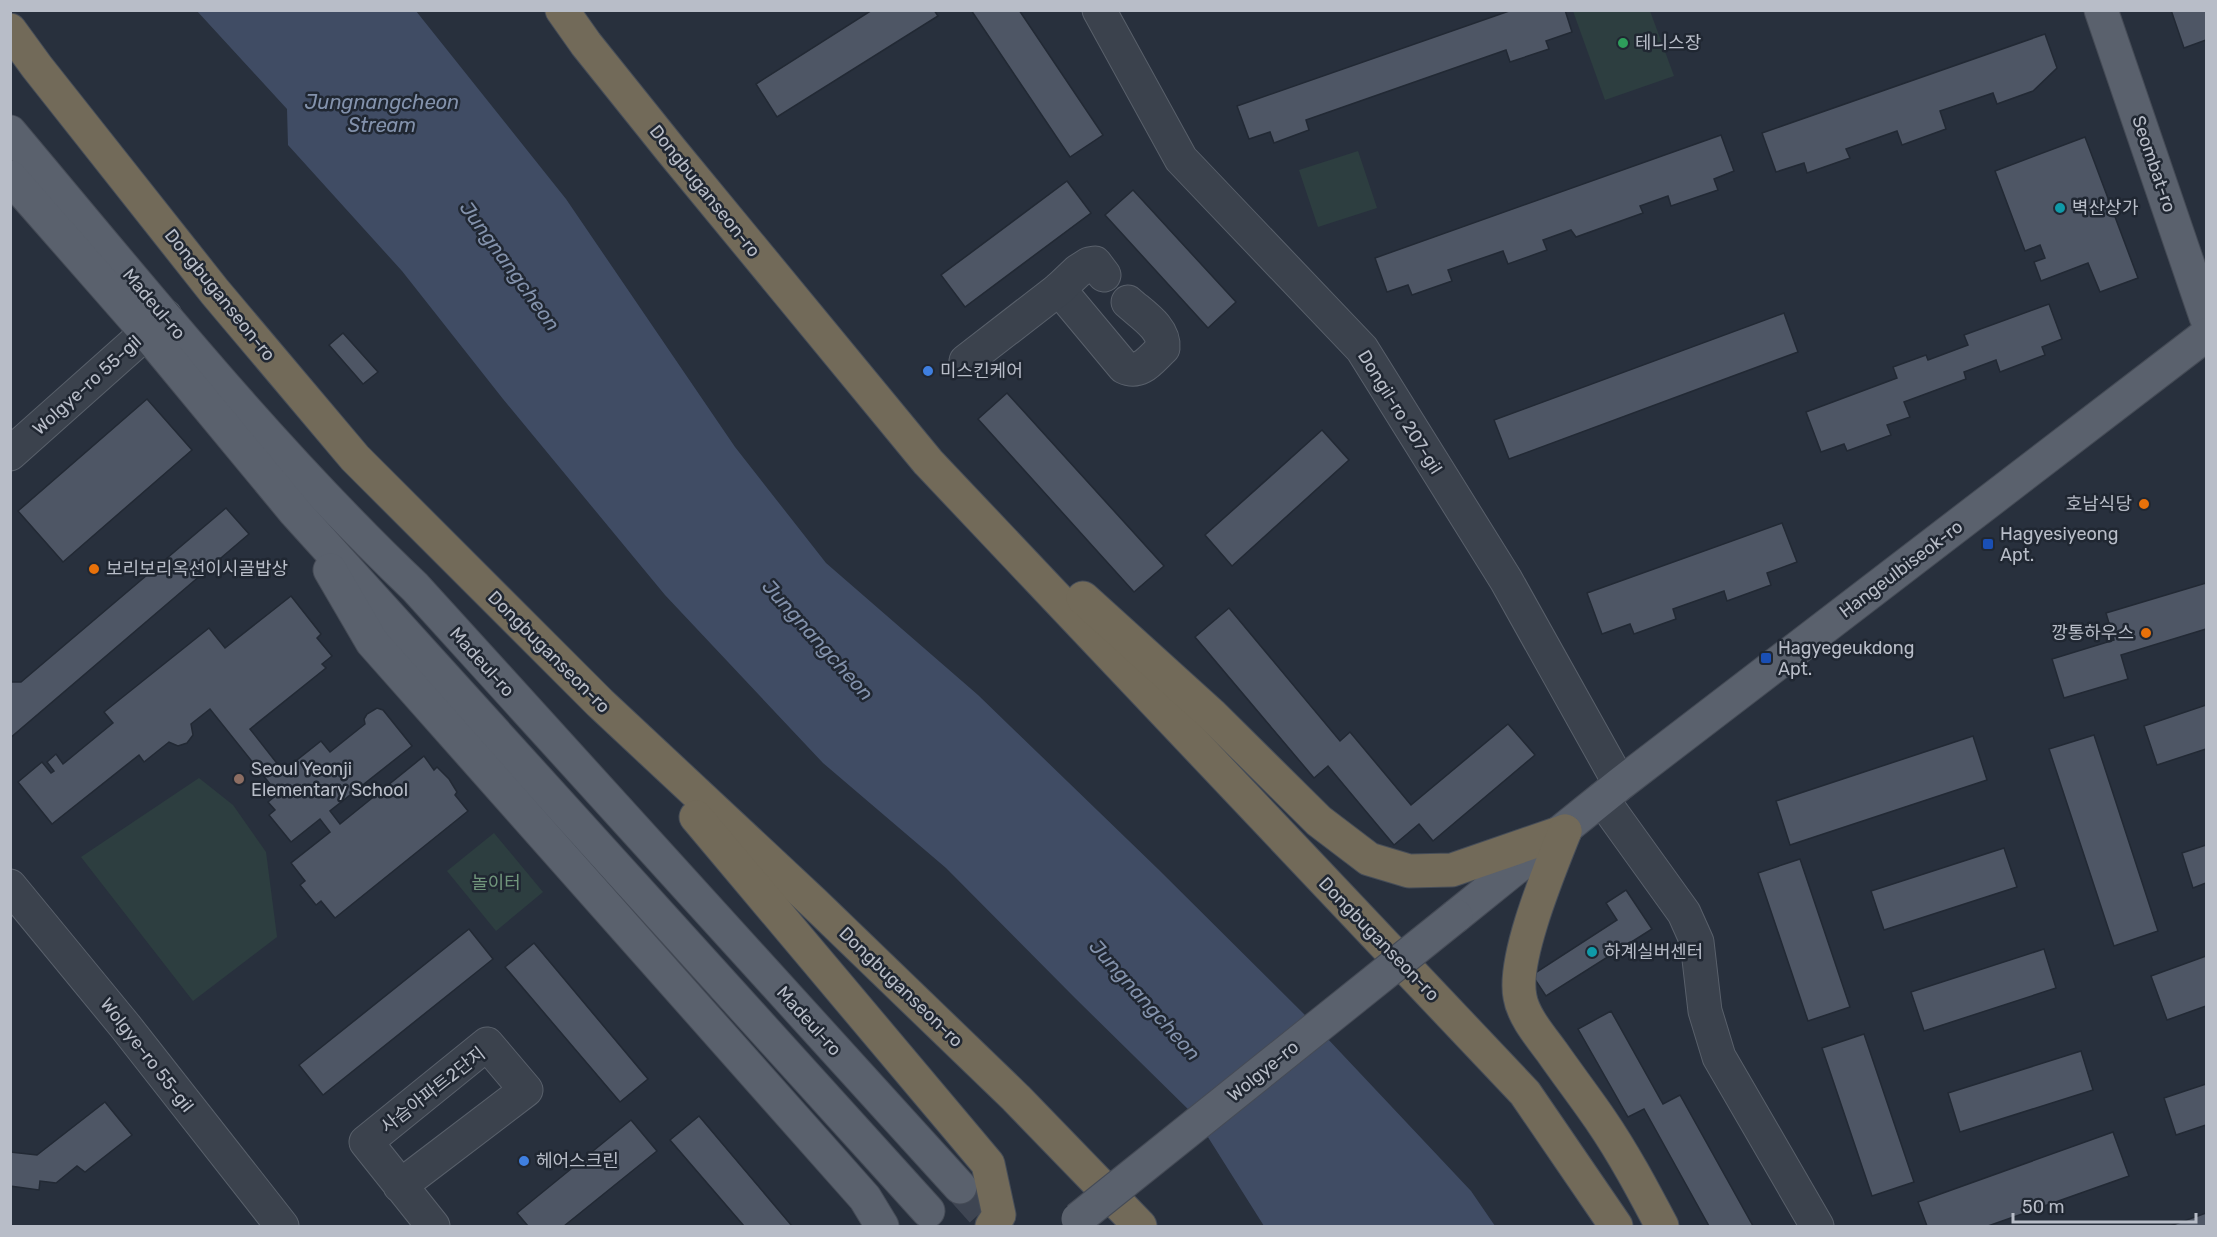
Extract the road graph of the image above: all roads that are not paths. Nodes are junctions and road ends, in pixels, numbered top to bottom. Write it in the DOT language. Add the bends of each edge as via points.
graph roads {
  1 [pos="562,10"];
  2 [pos="1099,10"];
  3 [pos="2101,10"];
  4 [pos="10,30"];
  5 [pos="10,132"];
  6 [pos="10,177"];
  7 [pos="1104,275"];
  8 [pos="1059,289"];
  9 [pos="1128,302"];
  10 [pos="2206,317"];
  11 [pos="155,324"];
  12 [pos="2206,335"];
  13 [pos="966,361"];
  14 [pos="10,454"];
  15 [pos="928,462"];
  16 [pos="295,512"];
  17 [pos="600,703"];
  18 [pos="1611,792"];
  19 [pos="1565,831"];
  20 [pos="10,886"];
  21 [pos="814,903"];
  22 [pos="1456,916"];
  23 [pos="400,1186"];
  24 [pos="960,1187"];
  25 [pos="928,1211"];
  26 [pos="1073,1223"];
  27 [pos="282,1227"];
  28 [pos="433,1227"];
  29 [pos="882,1227"];
  30 [pos="992,1227"];
  31 [pos="1112,1227"];
  32 [pos="1140,1227"];
  33 [pos="1616,1227"];
  34 [pos="1662,1227"];
  35 [pos="1817,1227"];
  1 -- 15 [label="highway, Dongbuganseon-ro" via="671,150"];
  2 -- 18 [label="street, Dongil-ro 207-gil" via="1182,159 1362,349 1506,580"];
  3 -- 10 [label="main road, Seombat-ro"];
  4 -- 17 [label="highway, Dongbuganseon-ro" via="215,292 355,458"];
  5 -- 11 [label="main road, Madeul-ro"];
  6 -- 11 [label="main road, Madeul-ro"];
  7 -- 8 [label="street" via="1092,263"];
  8 -- 9 [label="street" via="1124,367 1132,371 1141,369 1163,348 1163,341 1161,333"];
  8 -- 13 [label="street"];
  11 -- 14 [label="street, Wolgye-ro 55-gil"];
  11 -- 16 [label="main road, Madeul-ro"];
  11 -- 24 [label="main road, Madeul-ro" via="415,587"];
  12 -- 18 [label="main road, Hangeulbiseok-ro"];
  15 -- 19 [label="highway" via="1007,522 1319,821 1369,859 1409,871 1452,870"];
  15 -- 33 [label="highway, Dongbuganseon-ro" via="1525,1093"];
  16 -- 25 [label="main road, Madeul-ro"];
  16 -- 29 [label="main road" via="372,642 865,1198"];
  17 -- 21 [label="highway, Dongbuganseon-ro"];
  17 -- 30 [label="highway" via="987,1164 999,1215"];
  18 -- 19 [label="main road, Hangeulbiseok-ro"];
  18 -- 35 [label="street, Dongil-ro 207-gil" via="1684,913 1697,942 1705,1011 1719,1057"];
  19 -- 22 [label="main road, Hangeulbiseok-ro"];
  19 -- 34 [label="highway" via="1527,940 1520,971 1520,998 1533,1027 1631,1168"];
  20 -- 27 [label="street, Wolgye-ro 55-gil"];
  21 -- 31 [label="highway" via="849,955"];
  21 -- 32 [label="highway, Dongbuganseon-ro" via="1031,1113"];
  22 -- 26 [label="main road, Wolgye-ro, bridge"];
  23 -- 23 [label="street, 사슴아파트2단지" via="366,1143 487,1044 526,1090"];
  23 -- 28 [label="street, 사슴아파트2단지"];
}
